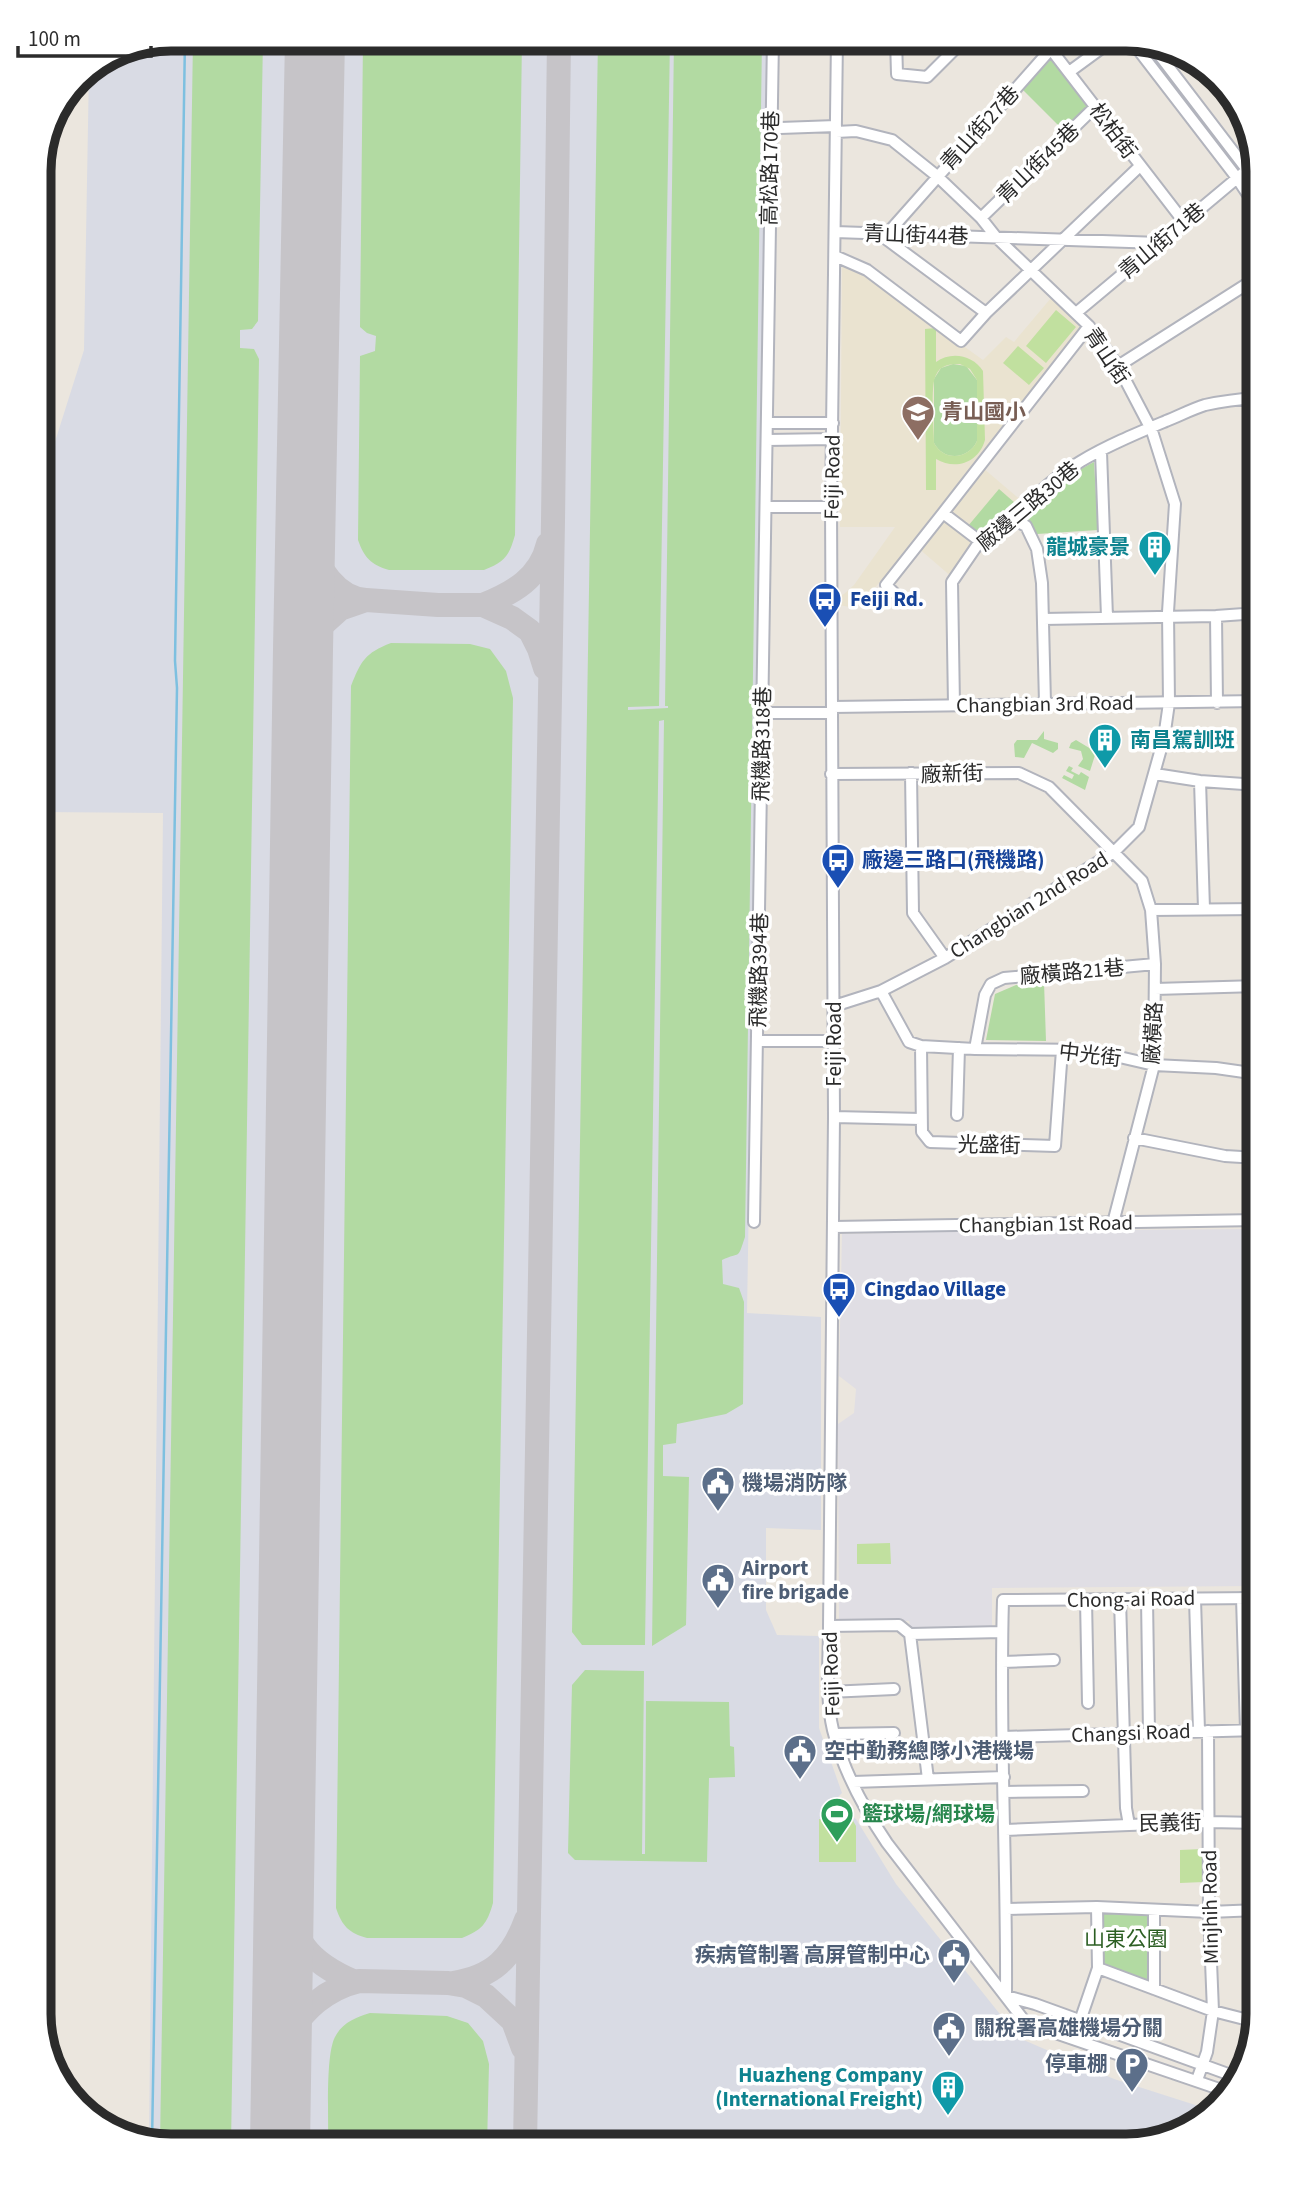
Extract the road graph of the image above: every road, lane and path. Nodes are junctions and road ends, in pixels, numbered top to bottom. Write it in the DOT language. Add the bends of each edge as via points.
graph roads {
  1 [pos="772,51"];
  2 [pos="837,51"];
  3 [pos="896,51"];
  4 [pos="953,51"];
  5 [pos="1049,51"];
  6 [pos="1053,51"];
  7 [pos="1098,51"];
  8 [pos="1140,52"];
  9 [pos="1164,57"];
  10 [pos="1069,72"];
  11 [pos="1096,107"];
  12 [pos="780,128"];
  13 [pos="836,129"];
  14 [pos="1140,166"];
  15 [pos="1246,166"];
  16 [pos="1246,171"];
  17 [pos="937,176"];
  18 [pos="1237,178"];
  19 [pos="1246,192"];
  20 [pos="981,218"];
  21 [pos="1184,222"];
  22 [pos="835,232"];
  23 [pos="883,234"];
  24 [pos="996,237"];
  25 [pos="1063,240"];
  26 [pos="1160,243"];
  27 [pos="835,256"];
  28 [pos="1031,270"];
  29 [pos="1246,285"];
  30 [pos="986,313"];
  31 [pos="1076,313"];
  32 [pos="1088,326"];
  33 [pos="1118,366"];
  34 [pos="1246,399"];
  35 [pos="767,423"];
  36 [pos="832,423"];
  37 [pos="1150,428"];
  38 [pos="832,439"];
  39 [pos="766,440"];
  40 [pos="1101,452"];
  41 [pos="766,507"];
  42 [pos="831,507"];
  43 [pos="943,513"];
  44 [pos="1016,521"];
  45 [pos="981,542"];
  46 [pos="894,593"];
  47 [pos="1246,614"];
  48 [pos="1168,616"];
  49 [pos="1216,616"];
  50 [pos="1107,617"];
  51 [pos="1043,619"];
  52 [pos="1246,702"];
  53 [pos="1045,703"];
  54 [pos="1169,703"];
  55 [pos="1217,703"];
  56 [pos="954,705"];
  57 [pos="832,710"];
  58 [pos="763,713"];
  59 [pos="911,773"];
  60 [pos="831,774"];
  61 [pos="1154,774"];
  62 [pos="1200,781"];
  63 [pos="1246,784"];
  64 [pos="1114,852"];
  65 [pos="760,898"];
  66 [pos="1152,909"];
  67 [pos="1204,909"];
  68 [pos="1246,909"];
  69 [pos="945,958"];
  70 [pos="1155,964"];
  71 [pos="1246,986"];
  72 [pos="1155,989"];
  73 [pos="881,991"];
  74 [pos="834,1006"];
  75 [pos="758,1041"];
  76 [pos="834,1041"];
  77 [pos="921,1046"];
  78 [pos="959,1048"];
  79 [pos="975,1049"];
  80 [pos="1062,1050"];
  81 [pos="1154,1065"];
  82 [pos="1246,1072"];
  83 [pos="957,1115"];
  84 [pos="834,1118"];
  85 [pos="921,1119"];
  86 [pos="1134,1138"];
  87 [pos="1246,1157"];
  88 [pos="1246,1220"];
  89 [pos="754,1222"];
  90 [pos="1113,1223"];
  91 [pos="833,1227"];
  92 [pos="1242,1598"];
  93 [pos="1246,1598"];
  94 [pos="1120,1599"];
  95 [pos="1147,1599"];
  96 [pos="1195,1599"];
  97 [pos="1086,1600"];
  98 [pos="829,1626"];
  99 [pos="1002,1632"];
  100 [pos="910,1634"];
  101 [pos="1054,1660"];
  102 [pos="1002,1662"];
  103 [pos="894,1689"];
  104 [pos="829,1692"];
  105 [pos="1088,1703"];
  106 [pos="1245,1730"];
  107 [pos="1204,1731"];
  108 [pos="894,1733"];
  109 [pos="1149,1733"];
  110 [pos="835,1734"];
  111 [pos="1124,1734"];
  112 [pos="1003,1737"];
  113 [pos="1004,1777"];
  114 [pos="928,1779"];
  115 [pos="853,1782"];
  116 [pos="1083,1791"];
  117 [pos="1004,1792"];
  118 [pos="1210,1822"];
  119 [pos="1246,1823"];
  120 [pos="1129,1825"];
  121 [pos="1005,1830"];
  122 [pos="1097,1907"];
  123 [pos="1006,1909"];
  124 [pos="1154,1910"];
  125 [pos="1246,1910"];
  126 [pos="1209,1912"];
  127 [pos="1098,1969"];
  128 [pos="1154,1989"];
  129 [pos="1006,1996"];
  130 [pos="1213,2011"];
  131 [pos="1246,2019"];
  132 [pos="1080,2021"];
  133 [pos="1202,2065"];
  134 [pos="1230,2075"];
  135 [pos="1197,2080"];
  136 [pos="1220,2089"];
  1 -- 35 [label="street, 高松路170巷"];
  2 -- 13 [label="street, Feiji Road"];
  3 -- 4 [label="street" via="897,74 927,77"];
  5 -- 17 [label="street, 青山街27巷"];
  6 -- 10 [label="street, 松柏街"];
  7 -- 10 [label="street"];
  8 -- 18 [label="street"];
  9 -- 15 [label="street"];
  10 -- 11 [label="street, 松柏街"];
  11 -- 14 [label="street, 松柏街"];
  11 -- 20 [label="street, 青山街45巷"];
  12 -- 13 [label="street, 青山街"];
  13 -- 17 [label="street, 青山街" via="892,140"];
  13 -- 22 [label="street, Feiji Road"];
  14 -- 21 [label="street, 松柏街"];
  14 -- 25 [label="street"];
  16 -- 18 [label="street, 青山街71巷"];
  17 -- 20 [label="street, 青山街"];
  17 -- 23 [label="street, 青山街27巷"];
  18 -- 19 [label="street"];
  18 -- 21 [label="street, 青山街71巷"];
  20 -- 24 [label="street, 青山街"];
  21 -- 26 [label="street, 青山街71巷"];
  22 -- 23 [label="street, 青山街44巷"];
  22 -- 27 [label="street, Feiji Road"];
  23 -- 24 [label="street, 青山街44巷"];
  23 -- 30 [label="street"];
  24 -- 25 [label="street, 青山街44巷"];
  24 -- 28 [label="street, 青山街"];
  25 -- 26 [label="street, 青山街44巷"];
  25 -- 28 [label="street"];
  26 -- 31 [label="street, 青山街71巷"];
  27 -- 30 [label="street" via="867,270 961,341"];
  27 -- 36 [label="street, Feiji Road"];
  28 -- 30 [label="street"];
  28 -- 31 [label="street, 青山街"];
  29 -- 33 [label="street"];
  31 -- 32 [label="street, 青山街"];
  32 -- 33 [label="street, 青山街"];
  32 -- 43 [label="street"];
  33 -- 37 [label="street, 青山街"];
  34 -- 37 [label="street, 廠邊三路30巷" via="1203,406"];
  35 -- 36 [label="street"];
  35 -- 39 [label="street, 高松路170巷"];
  36 -- 38 [label="street, Feiji Road"];
  37 -- 40 [label="street, 廠邊三路30巷"];
  37 -- 48 [label="street, 青山街" via="1175,504"];
  38 -- 39 [label="street"];
  38 -- 42 [label="street, Feiji Road"];
  39 -- 41 [label="street, 飛機路318巷"];
  40 -- 44 [label="street, 廠邊三路30巷" via="1060,475"];
  40 -- 50 [label="street"];
  41 -- 42 [label="street"];
  41 -- 58 [label="street, 飛機路318巷"];
  42 -- 57 [label="street, Feiji Road"];
  43 -- 45 [label="street"];
  43 -- 46 [label="street" via="886,585"];
  44 -- 45 [label="street, 廠邊三路30巷" via="1008,520"];
  44 -- 51 [label="street" via="1026,526 1037,549"];
  45 -- 56 [label="street, 廠邊三路30巷" via="952,582"];
  47 -- 49 [label="street"];
  48 -- 49 [label="street"];
  48 -- 50 [label="street"];
  48 -- 54 [label="street, 青山街"];
  49 -- 55 [label="street"];
  50 -- 51 [label="street"];
  51 -- 53 [label="street"];
  52 -- 55 [label="street, Changbian 3rd Road"];
  53 -- 54 [label="street, Changbian 3rd Road"];
  53 -- 56 [label="street, Changbian 3rd Road"];
  54 -- 55 [label="street, Changbian 3rd Road"];
  54 -- 61 [label="street, Changbian 2nd Road"];
  56 -- 57 [label="street, Changbian 3rd Road"];
  57 -- 58 [label="street, Changbian 3rd Road"];
  57 -- 60 [label="street, Feiji Road"];
  58 -- 65 [label="street, 飛機路318巷"];
  59 -- 60 [label="street"];
  59 -- 64 [label="street, 廠新街" via="1019,773 1049,787"];
  59 -- 69 [label="street, 廠新街" via="913,913"];
  60 -- 74 [label="street, Feiji Road"];
  61 -- 62 [label="street"];
  61 -- 64 [label="street, Changbian 2nd Road" via="1139,827"];
  62 -- 63 [label="street"];
  62 -- 67 [label="street"];
  64 -- 66 [label="street, 廠橫路" via="1142,881"];
  64 -- 69 [label="street, Changbian 2nd Road"];
  65 -- 75 [label="street, 飛機路394巷"];
  66 -- 67 [label="street"];
  66 -- 70 [label="street, 廠橫路"];
  67 -- 68 [label="street"];
  69 -- 73 [label="street, Changbian 2nd Road"];
  70 -- 72 [label="street, 廠橫路"];
  70 -- 79 [label="street, 廠橫路21巷" via="1004,978 991,984"];
  71 -- 72 [label="street"];
  72 -- 81 [label="street, 廠橫路"];
  73 -- 74 [label="street, Changbian 2nd Road"];
  73 -- 77 [label="street" via="909,1042"];
  74 -- 76 [label="street, Feiji Road"];
  75 -- 76 [label="street"];
  75 -- 89 [label="street, 飛機路394巷"];
  76 -- 84 [label="street, Feiji Road"];
  77 -- 78 [label="street, 中光街"];
  77 -- 85 [label="street"];
  78 -- 79 [label="street, 中光街"];
  78 -- 83 [label="street"];
  79 -- 80 [label="street, 中光街"];
  80 -- 81 [label="street, 中光街" via="1089,1050"];
  80 -- 85 [label="street, 光盛街" via="1055,1146 936,1143 925,1138"];
  81 -- 82 [label="street, 中光街"];
  81 -- 86 [label="street, 廠橫路"];
  84 -- 85 [label="street"];
  84 -- 91 [label="street, Feiji Road"];
  86 -- 87 [label="street"];
  86 -- 90 [label="street, 廠橫路"];
  88 -- 90 [label="street, Changbian 1st Road"];
  90 -- 91 [label="street, Changbian 1st Road"];
  91 -- 98 [label="street, Feiji Road"];
  92 -- 93 [label="street, Chong-ai Road"];
  92 -- 96 [label="street, Chong-ai Road"];
  92 -- 106 [label="street"];
  94 -- 95 [label="street, Chong-ai Road"];
  94 -- 97 [label="street, Chong-ai Road"];
  94 -- 111 [label="street, 民義街"];
  95 -- 96 [label="street, Chong-ai Road"];
  95 -- 109 [label="street"];
  96 -- 107 [label="street, Minjhih Road"];
  97 -- 99 [label="street, Chong-ai Road" via="1003,1600"];
  97 -- 105 [label="street"];
  98 -- 100 [label="street" via="900,1625"];
  98 -- 104 [label="street, Feiji Road"];
  99 -- 100 [label="street"];
  99 -- 102 [label="street"];
  100 -- 114 [label="street"];
  101 -- 102 [label="street"];
  102 -- 112 [label="street"];
  103 -- 104 [label="street"];
  104 -- 110 [label="street, Feiji Road"];
  106 -- 107 [label="street, Changsi Road"];
  107 -- 109 [label="street, Changsi Road"];
  107 -- 118 [label="street, Minjhih Road"];
  108 -- 110 [label="street"];
  109 -- 111 [label="street, Changsi Road"];
  110 -- 115 [label="street, Feiji Road"];
  111 -- 112 [label="street, Changsi Road"];
  111 -- 120 [label="street, 民義街"];
  112 -- 113 [label="street"];
  113 -- 114 [label="street"];
  113 -- 117 [label="street"];
  114 -- 115 [label="street"];
  115 -- 129 [label="street, Feiji Road" via="887,1843"];
  116 -- 117 [label="street"];
  117 -- 121 [label="street"];
  118 -- 119 [label="street, 民義街"];
  118 -- 120 [label="street, 民義街"];
  118 -- 126 [label="street, Minjhih Road"];
  120 -- 121 [label="street"];
  121 -- 123 [label="street"];
  122 -- 123 [label="street"];
  122 -- 124 [label="street"];
  122 -- 127 [label="street"];
  123 -- 129 [label="street"];
  124 -- 126 [label="street"];
  124 -- 128 [label="street"];
  125 -- 126 [label="street"];
  126 -- 130 [label="street, Minjhih Road"];
  127 -- 128 [label="street"];
  127 -- 132 [label="street"];
  128 -- 130 [label="street"];
  129 -- 132 [label="street"];
  129 -- 135 [label="street, Feiji Road" via="1026,2023"];
  130 -- 131 [label="street"];
  130 -- 133 [label="street, Minjhih Road"];
  132 -- 133 [label="street"];
  133 -- 134 [label="street"];
  133 -- 135 [label="street, Minjhih Road"];
  135 -- 136 [label="street, Feiji Road"];
}
